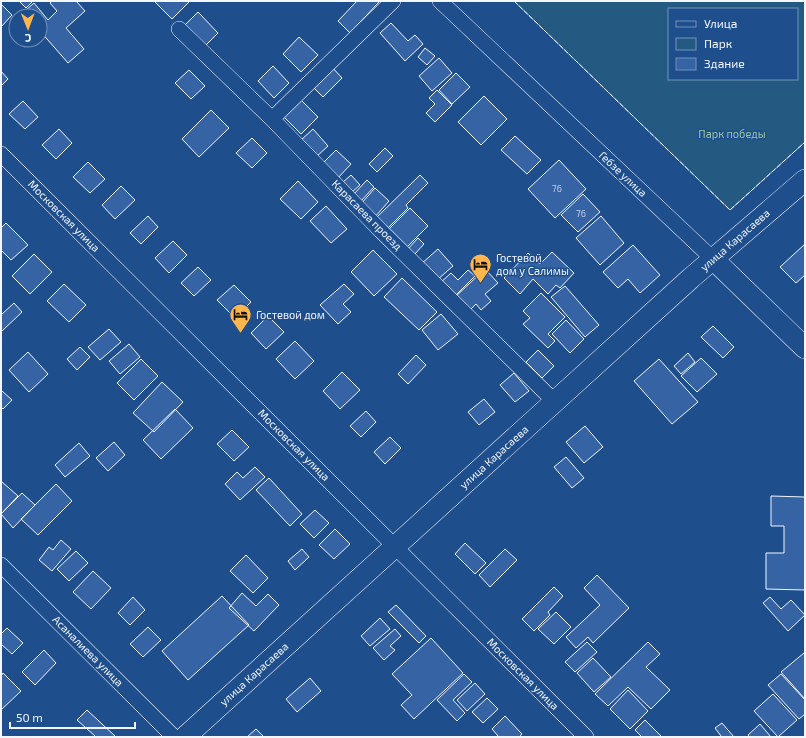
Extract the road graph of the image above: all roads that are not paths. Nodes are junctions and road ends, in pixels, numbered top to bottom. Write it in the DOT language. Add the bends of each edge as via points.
graph roads {
  1 [pos="392,1"];
  2 [pos="440,1"];
  3 [pos="179,29"];
  4 [pos="272,118"];
  5 [pos="1,154"];
  6 [pos="805,180"];
  7 [pos="713,259"];
  8 [pos="805,348"];
  9 [pos="555,402"];
  10 [pos="395,545"];
  11 [pos="1,565"];
  12 [pos="174,737"];
  13 [pos="185,737"];
  14 [pos="586,737"];
  1 -- 4 [label="street"];
  2 -- 7 [label="street, Гебзе улица"];
  3 -- 4 [label="street, Карасаева проезд"];
  4 -- 9 [label="street, Карасаева проезд" via="381,231"];
  5 -- 10 [label="street, Московская улица"];
  6 -- 7 [label="main road, улица Карасаева"];
  7 -- 8 [label="main road, Гебзе улица"];
  7 -- 9 [label="main road, улица Карасаева"];
  9 -- 10 [label="main road, улица Карасаева"];
  10 -- 13 [label="main road, улица Карасаева"];
  10 -- 14 [label="street, Московская улица"];
  11 -- 12 [label="street, Асаналиева улица"];
}
